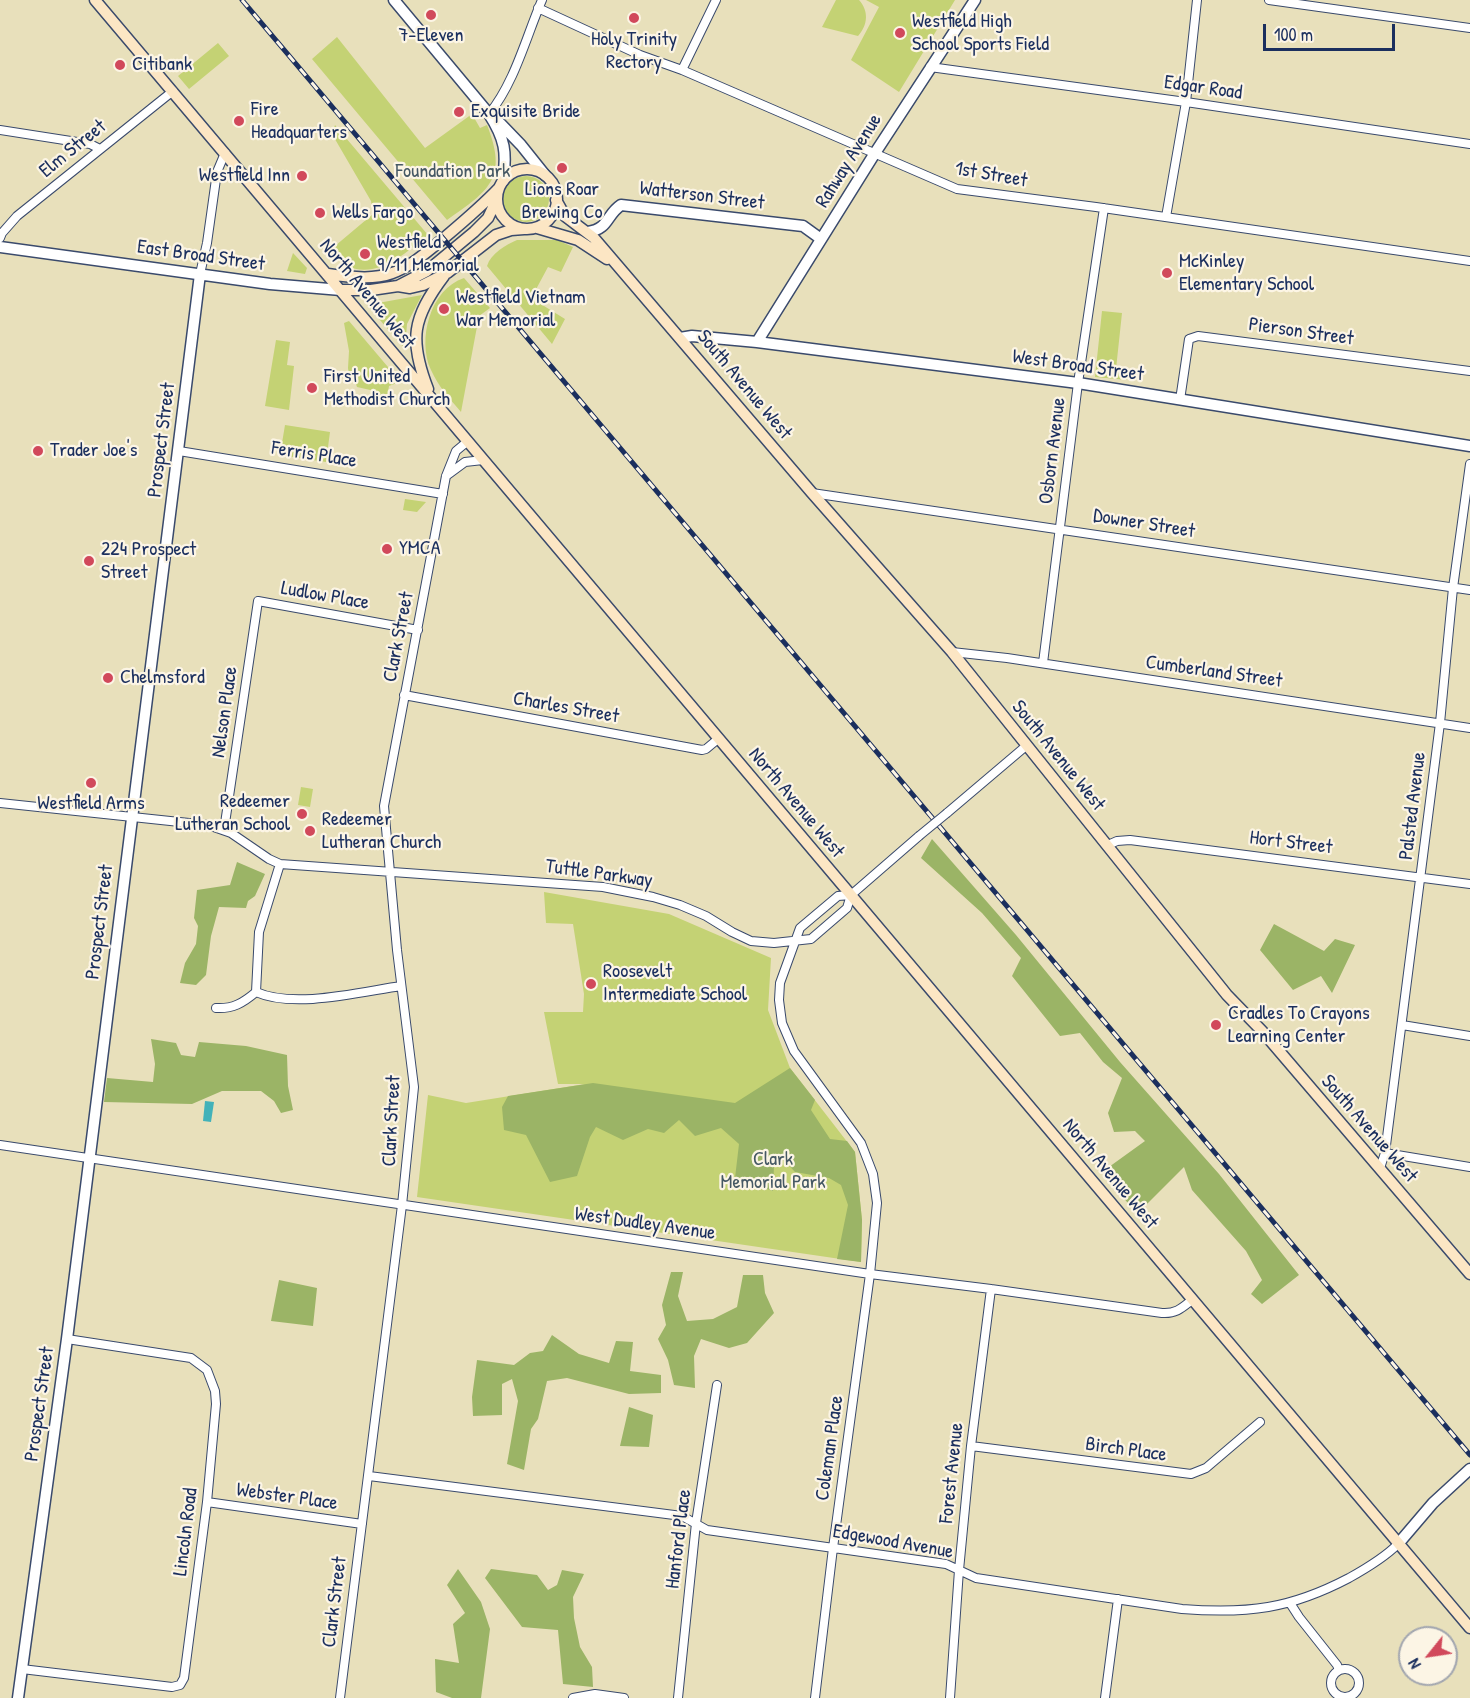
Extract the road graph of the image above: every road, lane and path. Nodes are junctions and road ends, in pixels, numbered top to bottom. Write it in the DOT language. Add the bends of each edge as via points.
graph roads {
  1 [pos="95,0"];
  2 [pos="394,0"];
  3 [pos="716,0"];
  4 [pos="975,0"];
  5 [pos="1197,0"];
  6 [pos="1269,0"];
  7 [pos="540,4"];
  8 [pos="1470,28"];
  9 [pos="930,68"];
  10 [pos="682,70"];
  11 [pos="173,91"];
  12 [pos="1186,102"];
  13 [pos="489,114"];
  14 [pos="0,130"];
  15 [pos="1470,144"];
  16 [pos="100,149"];
  17 [pos="225,153"];
  18 [pos="875,153"];
  19 [pos="545,175"];
  20 [pos="500,189"];
  21 [pos="556,200"];
  22 [pos="1104,208"];
  23 [pos="1166,218"];
  24 [pos="537,228"];
  25 [pos="524,229"];
  26 [pos="588,232"];
  27 [pos="0,238"];
  28 [pos="821,239"];
  29 [pos="0,247"];
  30 [pos="1470,261"];
  31 [pos="615,264"];
  32 [pos="447,273"];
  33 [pos="200,274"];
  34 [pos="328,274"];
  35 [pos="398,286"];
  36 [pos="341,290"];
  37 [pos="680,338"];
  38 [pos="757,342"];
  39 [pos="1470,371"];
  40 [pos="1078,383"];
  41 [pos="431,398"];
  42 [pos="1180,400"];
  43 [pos="468,441"];
  44 [pos="1470,446"];
  45 [pos="179,452"];
  46 [pos="483,460"];
  47 [pos="1470,464"];
  48 [pos="446,477"];
  49 [pos="812,493"];
  50 [pos="443,494"];
  51 [pos="1059,528"];
  52 [pos="1453,588"];
  53 [pos="1470,590"];
  54 [pos="261,602"];
  55 [pos="418,630"];
  56 [pos="952,652"];
  57 [pos="1043,663"];
  58 [pos="404,695"];
  59 [pos="1440,723"];
  60 [pos="1470,728"];
  61 [pos="718,739"];
  62 [pos="1026,746"];
  63 [pos="0,803"];
  64 [pos="131,818"];
  65 [pos="224,830"];
  66 [pos="1108,845"];
  67 [pos="280,864"];
  68 [pos="389,870"];
  69 [pos="1421,877"];
  70 [pos="1470,884"];
  71 [pos="850,895"];
  72 [pos="794,941"];
  73 [pos="401,986"];
  74 [pos="256,992"];
  75 [pos="216,1008"];
  76 [pos="1402,1025"];
  77 [pos="1470,1036"];
  78 [pos="0,1145"];
  79 [pos="1385,1153"];
  80 [pos="90,1157"];
  81 [pos="1470,1167"];
  82 [pos="1380,1168"];
  83 [pos="402,1205"];
  84 [pos="870,1274"];
  85 [pos="1470,1274"];
  86 [pos="992,1288"];
  87 [pos="1192,1300"];
  88 [pos="66,1339"];
  89 [pos="717,1385"];
  90 [pos="1260,1422"];
  91 [pos="971,1446"];
  92 [pos="1470,1469"];
  93 [pos="369,1476"];
  94 [pos="207,1502"];
  95 [pos="696,1523"];
  96 [pos="362,1524"];
  97 [pos="1398,1544"];
  98 [pos="833,1548"];
  99 [pos="959,1570"];
  100 [pos="1118,1599"];
  101 [pos="1290,1603"];
  102 [pos="1470,1628"];
  103 [pos="22,1669"];
  104 [pos="1339,1670"];
  105 [pos="18,1698"];
  106 [pos="340,1698"];
  107 [pos="573,1698"];
  108 [pos="624,1698"];
  109 [pos="678,1698"];
  110 [pos="815,1698"];
  111 [pos="950,1698"];
  112 [pos="1106,1698"];
  1 -- 11 [label="main road, North Avenue West"];
  2 -- 13 [label="street"];
  3 -- 10 [label="street"];
  4 -- 9 [label="street, Rahway Avenue"];
  5 -- 12 [label="street"];
  6 -- 8 [label="street"];
  7 -- 10 [label="street, 1st Street" via="640,55"];
  7 -- 13 [label="street" via="498,104"];
  9 -- 12 [label="street, Edgar Road"];
  9 -- 18 [label="street, Rahway Avenue"];
  10 -- 18 [label="street, 1st Street"];
  11 -- 16 [label="street, Elm Street"];
  11 -- 17 [label="main road, North Avenue West"];
  12 -- 15 [label="street, Edgar Road"];
  12 -- 23 [label="street"];
  13 -- 19 [label="street"];
  13 -- 20 [label="street" via="504,146 506,161"];
  14 -- 16 [label="street" via="90,144"];
  16 -- 27 [label="street, Elm Street" via="17,216"];
  17 -- 33 [label="street, Prospect Street" via="217,172"];
  17 -- 34 [label="main road, North Avenue West"];
  18 -- 22 [label="street, 1st Street" via="957,189"];
  18 -- 28 [label="street, Rahway Avenue"];
  19 -- 20 [label="main road" via="525,169 512,173"];
  19 -- 21 [label="main road"];
  20 -- 25 [label="main road" via="500,211 505,219"];
  20 -- 34 [label="main road" via="396,273 366,279"];
  20 -- 35 [label="main road, East Broad Street" via="488,218 474,232 427,271"];
  21 -- 24 [label="main road" via="551,216"];
  21 -- 26 [label="main road, South Avenue West" via="565,216"];
  22 -- 23 [label="street, 1st Street"];
  22 -- 40 [label="street, Osborn Avenue"];
  23 -- 30 [label="street, 1st Street"];
  24 -- 25 [label="main road"];
  24 -- 31 [label="main road, South Avenue West" via="578,240"];
  25 -- 32 [label="main road, East Broad Street" via="496,235"];
  26 -- 28 [label="street, Watterson Street" via="597,231 621,205 803,226"];
  26 -- 31 [label="main road, South Avenue West"];
  28 -- 38 [label="street, Rahway Avenue"];
  29 -- 33 [label="street, East Broad Street"];
  31 -- 37 [label="main road, South Avenue West"];
  32 -- 35 [label="main road, East Broad Street" via="423,285"];
  32 -- 41 [label="main road" via="426,303 417,328 417,358"];
  33 -- 36 [label="street, East Broad Street"];
  33 -- 45 [label="street, Prospect Street"];
  34 -- 36 [label="main road, North Avenue West"];
  35 -- 36 [label="main road, East Broad Street"];
  36 -- 41 [label="main road, North Avenue West"];
  37 -- 38 [label="street, West Broad Street"];
  37 -- 49 [label="main road, South Avenue West"];
  38 -- 40 [label="street, West Broad Street"];
  39 -- 42 [label="street, Pierson Street" via="1198,336 1189,339"];
  40 -- 42 [label="street, West Broad Street"];
  40 -- 51 [label="street, Osborn Avenue"];
  41 -- 43 [label="main road, North Avenue West"];
  42 -- 44 [label="street, West Broad Street"];
  43 -- 46 [label="main road, North Avenue West"];
  43 -- 48 [label="street, Clark Street" via="456,451"];
  45 -- 50 [label="street, Ferris Place"];
  45 -- 64 [label="street, Prospect Street"];
  46 -- 48 [label="street" via="465,462"];
  46 -- 61 [label="main road, North Avenue West"];
  47 -- 52 [label="street, Palsted Avenue"];
  48 -- 50 [label="street, Clark Street"];
  49 -- 51 [label="street, Downer Street"];
  49 -- 56 [label="main road, South Avenue West"];
  50 -- 55 [label="street, Clark Street"];
  51 -- 52 [label="street, Downer Street"];
  51 -- 57 [label="street, Osborn Avenue"];
  52 -- 53 [label="street, Downer Street"];
  52 -- 59 [label="street, Palsted Avenue"];
  54 -- 55 [label="street, Ludlow Place"];
  54 -- 65 [label="street, Nelson Place" via="258,601"];
  55 -- 58 [label="street, Clark Street"];
  56 -- 57 [label="street, Cumberland Street"];
  56 -- 62 [label="main road, South Avenue West"];
  57 -- 59 [label="street, Cumberland Street"];
  58 -- 61 [label="street, Charles Street" via="702,750"];
  58 -- 68 [label="street, Clark Street" via="384,806"];
  59 -- 60 [label="street, Cumberland Street"];
  59 -- 69 [label="street, Palsted Avenue"];
  61 -- 71 [label="main road, North Avenue West"];
  62 -- 66 [label="main road, South Avenue West"];
  62 -- 71 [label="street, Tuttle Parkway, bridge"];
  63 -- 64 [label="street"];
  64 -- 65 [label="street"];
  64 -- 80 [label="street, Prospect Street"];
  65 -- 67 [label="street"];
  66 -- 69 [label="street, Hort Street" via="1130,840"];
  66 -- 82 [label="main road, South Avenue West" via="1227,995"];
  67 -- 68 [label="street, Tuttle Parkway"];
  67 -- 74 [label="street" via="259,932"];
  68 -- 72 [label="street, Tuttle Parkway" via="603,887 680,905 751,941"];
  68 -- 73 [label="street, Clark Street"];
  69 -- 70 [label="street, Hort Street"];
  69 -- 76 [label="street, Palsted Avenue"];
  71 -- 72 [label="street, Tuttle Parkway" via="838,896 800,927"];
  71 -- 72 [label="street, Tuttle Parkway" via="847,908 810,939"];
  71 -- 87 [label="main road, North Avenue West"];
  72 -- 84 [label="street, Tuttle Parkway" via="780,983 782,1023 794,1051 861,1143 873,1174 877,1203"];
  73 -- 74 [label="street" via="315,999 268,998"];
  73 -- 83 [label="street, Clark Street" via="414,1087"];
  74 -- 75 [label="street" via="229,1009"];
  76 -- 77 [label="street"];
  76 -- 79 [label="street, Palsted Avenue"];
  78 -- 80 [label="street, West Dudley Avenue"];
  79 -- 81 [label="street"];
  79 -- 82 [label="street, Palsted Avenue"];
  80 -- 83 [label="street, West Dudley Avenue"];
  80 -- 88 [label="street, Prospect Street"];
  82 -- 85 [label="main road, South Avenue West"];
  83 -- 84 [label="street, West Dudley Avenue"];
  83 -- 93 [label="street, Clark Street"];
  84 -- 86 [label="street, West Dudley Avenue"];
  84 -- 98 [label="street, Coleman Place"];
  86 -- 87 [label="street, West Dudley Avenue" via="1171,1313"];
  86 -- 91 [label="street, Forest Avenue"];
  87 -- 97 [label="main road, North Avenue West"];
  88 -- 94 [label="street, Lincoln Road" via="182,1355 207,1370 216,1404"];
  88 -- 103 [label="street, Prospect Street"];
  89 -- 95 [label="street, Hanford Place"];
  90 -- 91 [label="street, Birch Place" via="1206,1468 1191,1474"];
  91 -- 99 [label="street, Forest Avenue"];
  92 -- 97 [label="street" via="1433,1503"];
  93 -- 95 [label="street, Edgewood Avenue" via="682,1516"];
  93 -- 96 [label="street, Clark Street"];
  94 -- 96 [label="street, Webster Place"];
  94 -- 103 [label="street, Lincoln Road" via="180,1685"];
  95 -- 98 [label="street, Edgewood Avenue" via="707,1530"];
  95 -- 109 [label="street, Hanford Place"];
  96 -- 106 [label="street, Clark Street"];
  97 -- 101 [label="street, Edgewood Avenue" via="1388,1555 1329,1589"];
  97 -- 102 [label="main road, North Avenue West"];
  98 -- 99 [label="street, Edgewood Avenue" via="946,1564"];
  98 -- 110 [label="street, Coleman Place"];
  99 -- 100 [label="street, Edgewood Avenue" via="976,1578"];
  99 -- 111 [label="street, Forest Avenue"];
  100 -- 101 [label="street, Edgewood Avenue" via="1216,1612"];
  100 -- 112 [label="street"];
  101 -- 104 [label="street"];
  103 -- 105 [label="street, Prospect Street"];
  107 -- 108 [label="street" via="595,1694"];
}
